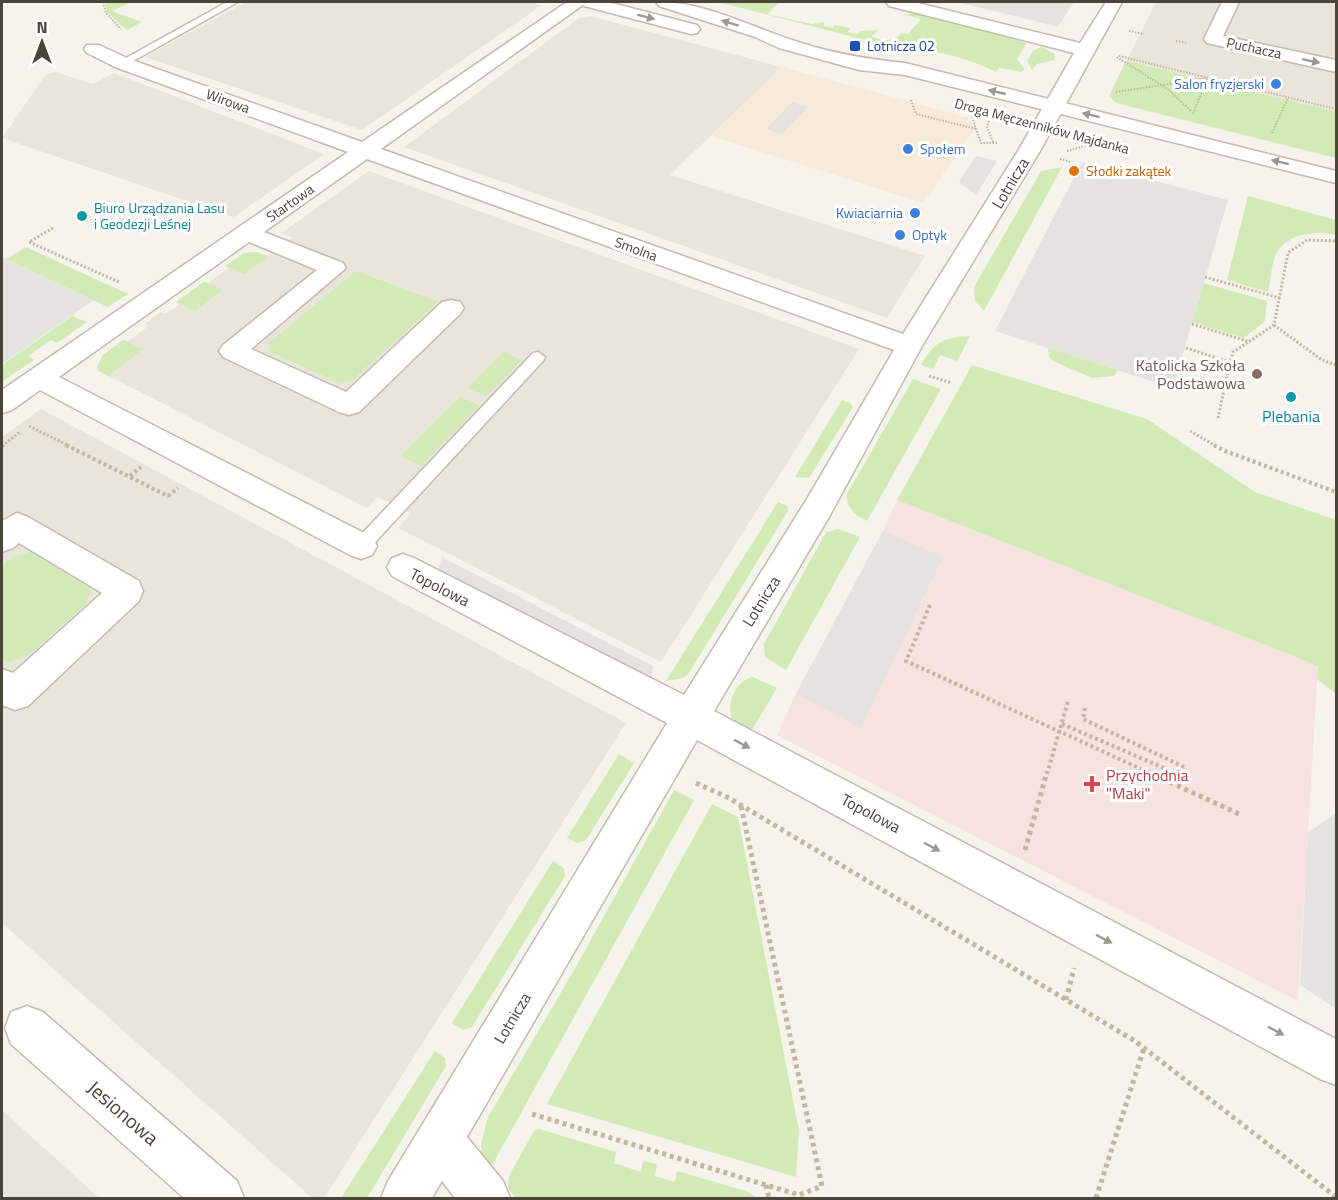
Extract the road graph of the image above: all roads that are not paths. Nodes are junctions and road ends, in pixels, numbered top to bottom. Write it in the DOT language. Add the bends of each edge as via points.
graph roads {
  1 [pos="233,2"];
  2 [pos="578,2"];
  3 [pos="590,2"];
  4 [pos="665,2"];
  5 [pos="895,2"];
  6 [pos="1114,2"];
  7 [pos="1230,2"];
  8 [pos="784,44"];
  9 [pos="93,49"];
  10 [pos="1085,50"];
  11 [pos="122,63"];
  12 [pos="859,64"];
  13 [pos="1336,66"];
  14 [pos="904,93"];
  15 [pos="1050,128"];
  16 [pos="364,152"];
  17 [pos="1336,177"];
  18 [pos="1308,191"];
  19 [pos="1336,196"];
  20 [pos="246,233"];
  21 [pos="452,308"];
  22 [pos="909,346"];
  23 [pos="538,357"];
  24 [pos="39,378"];
  25 [pos="2,403"];
  26 [pos="2,539"];
  27 [pos="361,546"];
  28 [pos="403,567"];
  29 [pos="2,685"];
  30 [pos="690,717"];
  31 [pos="27,1028"];
  32 [pos="1336,1063"];
  33 [pos="440,1141"];
  34 [pos="220,1198"];
  35 [pos="405,1198"];
  36 [pos="486,1198"];
  1 -- 11 [label="lane"];
  2 -- 16 [label="street, Startowa"];
  3 -- 8 [label="street, Droga Męczenników Majdanka, one-way" via="719,36"];
  8 -- 4 [label="street, Droga Męczenników Majdanka, one-way"];
  5 -- 10 [label="street"];
  6 -- 10 [label="street, Lotnicza"];
  7 -- 13 [label="street, Puchacza, one-way" via="1213,39"];
  8 -- 12 [label="street, Droga Męczenników Majdanka"];
  9 -- 11 [label="street, Wirowa"];
  10 -- 15 [label="street, Lotnicza"];
  11 -- 16 [label="street, Wirowa"];
  12 -- 14 [label="street, Droga Męczenników Majdanka" via="870,75"];
  15 -- 12 [label="street, Droga Męczenników Majdanka, one-way" via="905,69"];
  17 -- 15 [label="street, Droga Męczenników Majdanka, one-way"];
  15 -- 22 [label="street, Lotnicza"];
  16 -- 20 [label="street, Startowa"];
  16 -- 22 [label="street, Smolna"];
  18 -- 19 [label="street"];
  20 -- 21 [label="street" via="334,268 232,351 349,405"];
  20 -- 24 [label="street, Startowa"];
  22 -- 30 [label="street, Lotnicza" via="818,508"];
  23 -- 27 [label="lane"];
  24 -- 25 [label="street, Startowa"];
  24 -- 27 [label="street"];
  26 -- 29 [label="street" via="17,526 127,591 15,694"];
  28 -- 30 [label="street, Topolowa"];
  30 -- 32 [label="street, Topolowa, one-way"];
  30 -- 33 [label="street, Lotnicza"];
  31 -- 34 [label="street, Jesionowa"];
  33 -- 35 [label="street, Lotnicza"];
  33 -- 36 [label="street"];
}
